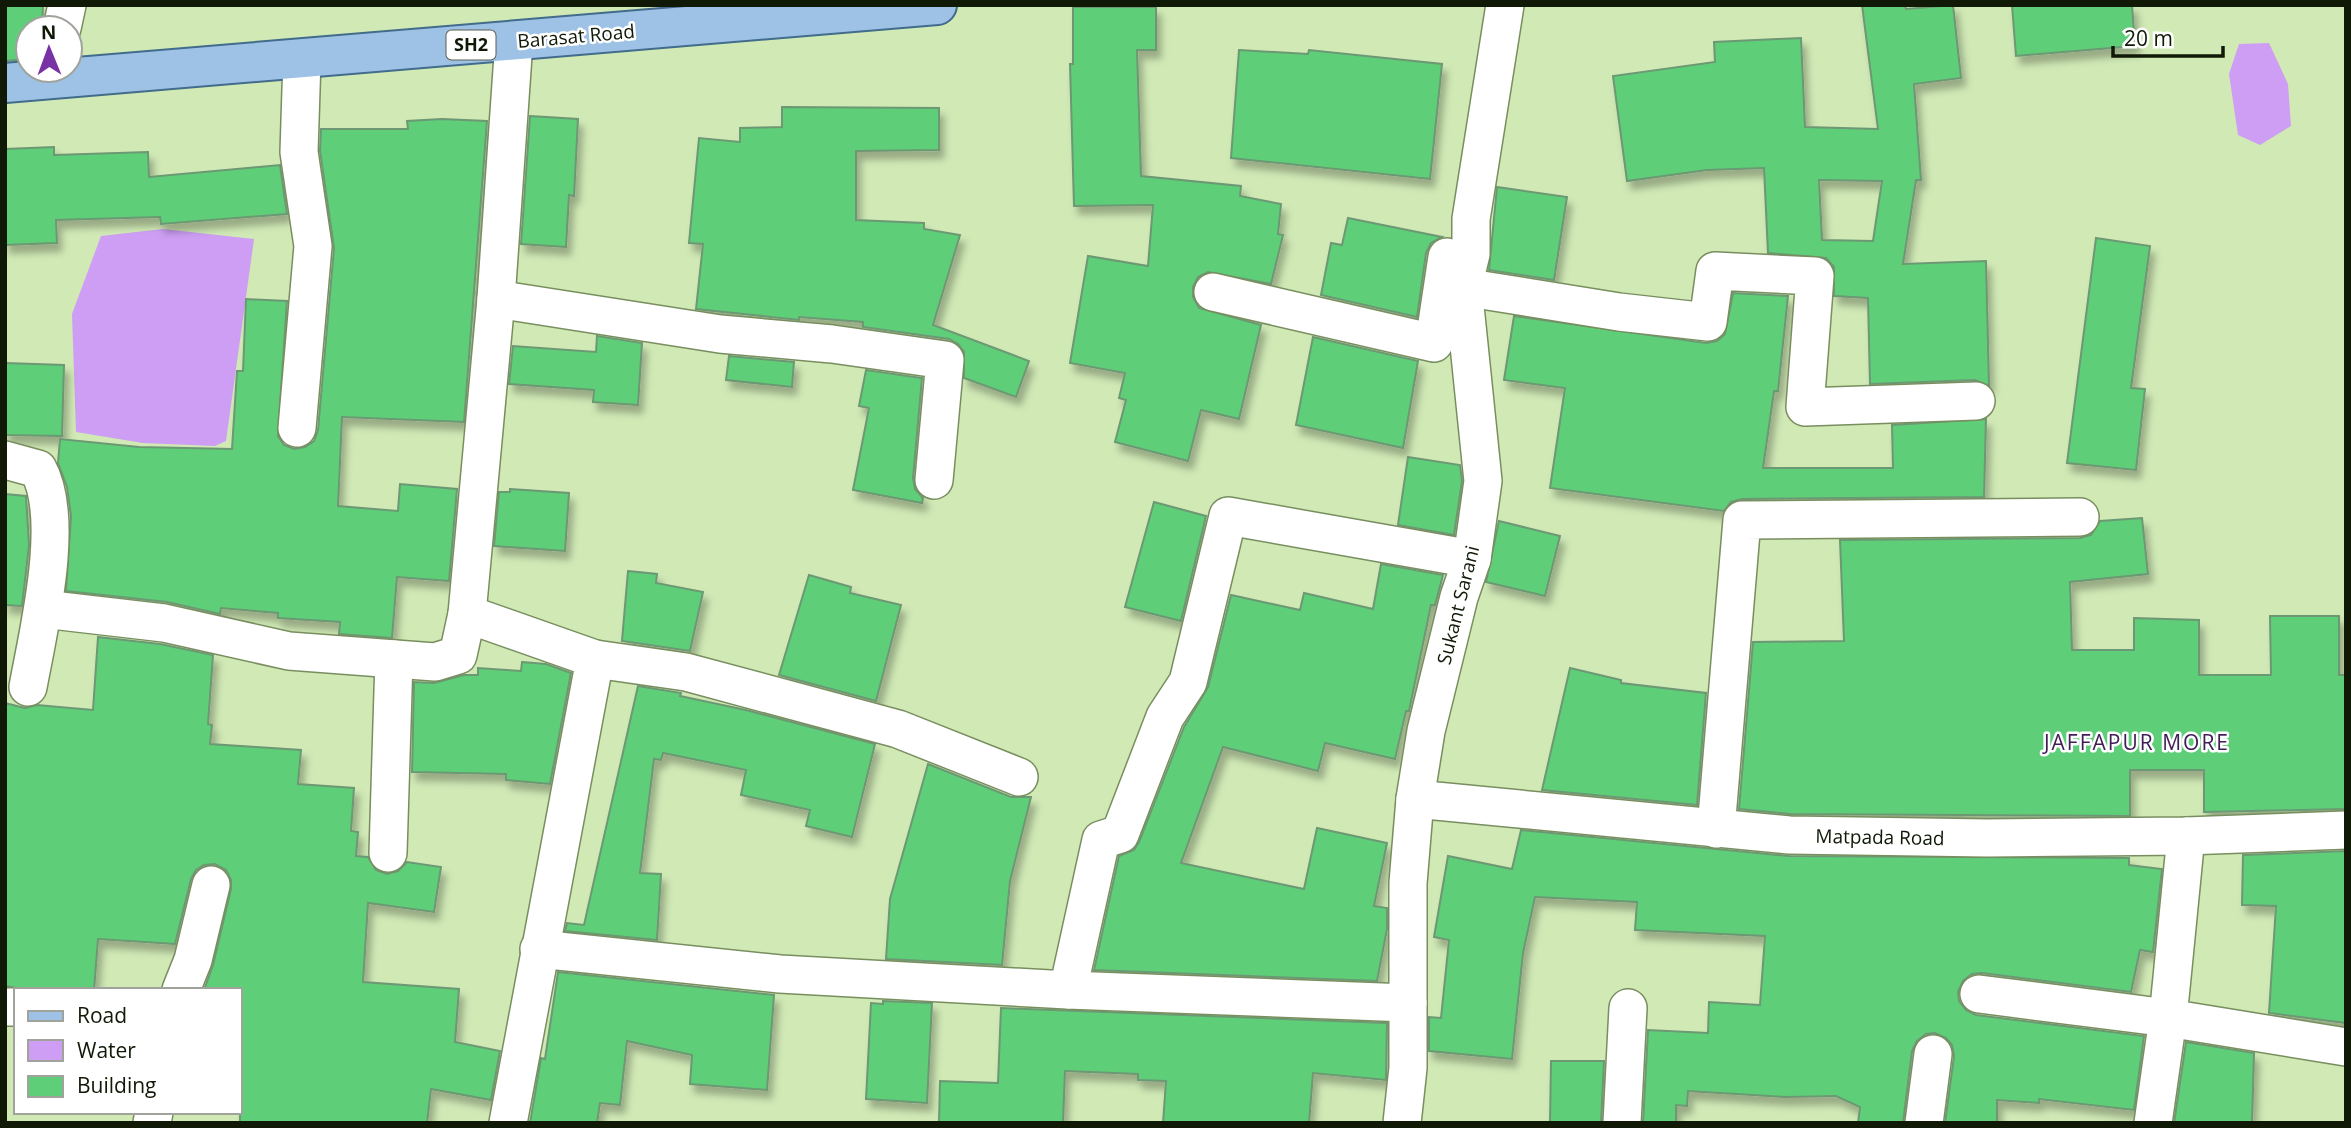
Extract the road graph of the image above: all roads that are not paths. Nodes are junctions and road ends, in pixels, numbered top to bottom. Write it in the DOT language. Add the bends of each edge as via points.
graph roads {
  1 [pos="937,5"];
  2 [pos="1505,5"];
  3 [pos="711,15"];
  4 [pos="514,41"];
  5 [pos="302,60"];
  6 [pos="84,74"];
  7 [pos="1467,270"];
  8 [pos="1213,292"];
  9 [pos="496,299"];
  10 [pos="1976,401"];
  11 [pos="298,428"];
  12 [pos="5,460"];
  13 [pos="934,480"];
  14 [pos="2080,517"];
  15 [pos="1472,559"];
  16 [pos="43,609"];
  17 [pos="467,614"];
  18 [pos="394,659"];
  19 [pos="595,659"];
  20 [pos="28,687"];
  21 [pos="1019,777"];
  22 [pos="1415,799"];
  23 [pos="1716,829"];
  24 [pos="2346,830"];
  25 [pos="2186,836"];
  26 [pos="388,853"];
  27 [pos="211,885"];
  28 [pos="539,949"];
  29 [pos="182,988"];
  30 [pos="1068,990"];
  31 [pos="1979,994"];
  32 [pos="1408,1003"];
  33 [pos="1628,1008"];
  34 [pos="2168,1018"];
  35 [pos="2346,1047"];
  36 [pos="1933,1054"];
  37 [pos="508,1123"];
  38 [pos="1402,1123"];
  39 [pos="1622,1123"];
  40 [pos="1924,1123"];
  41 [pos="2153,1123"];
  1 -- 3 [label="main road, Barasat Road / SH2"];
  2 -- 7 [label="street, Sukant Sarani"];
  3 -- 4 [label="main road, Barasat Road / SH2"];
  4 -- 5 [label="main road, Barasat Road / SH2"];
  4 -- 9 [label="street"];
  5 -- 6 [label="main road, Barasat Road / SH2"];
  5 -- 11 [label="street" via="299,152 313,246"];
  7 -- 8 [label="street" via="1447,253 1434,343"];
  7 -- 10 [label="street" via="1619,312 1708,322 1715,271 1815,276 1805,407"];
  7 -- 15 [label="street, Sukant Sarani" via="1483,481"];
  9 -- 13 [label="street" via="720,334 945,360"];
  9 -- 17 [label="street"];
  12 -- 16 [label="street" via="38,468 43,477 49,572"];
  14 -- 23 [label="street" via="1742,520"];
  15 -- 22 [label="street, Sukant Sarani" via="1426,731"];
  15 -- 30 [label="street" via="1228,516 1188,682 1165,717 1120,834 1101,840"];
  16 -- 18 [label="street" via="164,623 289,651"];
  16 -- 20 [label="street"];
  17 -- 18 [label="street" via="458,655 435,662"];
  17 -- 19 [label="street"];
  18 -- 26 [label="street"];
  19 -- 21 [label="street" via="686,672 898,729"];
  19 -- 28 [label="street"];
  22 -- 23 [label="street, Matpada Road"];
  22 -- 32 [label="street, Sukant Sarani" via="1408,883"];
  23 -- 25 [label="street, Matpada Road" via="1948,838"];
  24 -- 25 [label="street, Matpada Road"];
  25 -- 34 [label="street"];
  27 -- 29 [label="street"];
  28 -- 30 [label="street" via="780,974"];
  28 -- 37 [label="street"];
  30 -- 32 [label="street"];
  31 -- 34 [label="street"];
  32 -- 38 [label="street, Sukant Sarani"];
  33 -- 39 [label="street"];
  34 -- 35 [label="street"];
  34 -- 41 [label="street"];
  36 -- 40 [label="street"];
}
